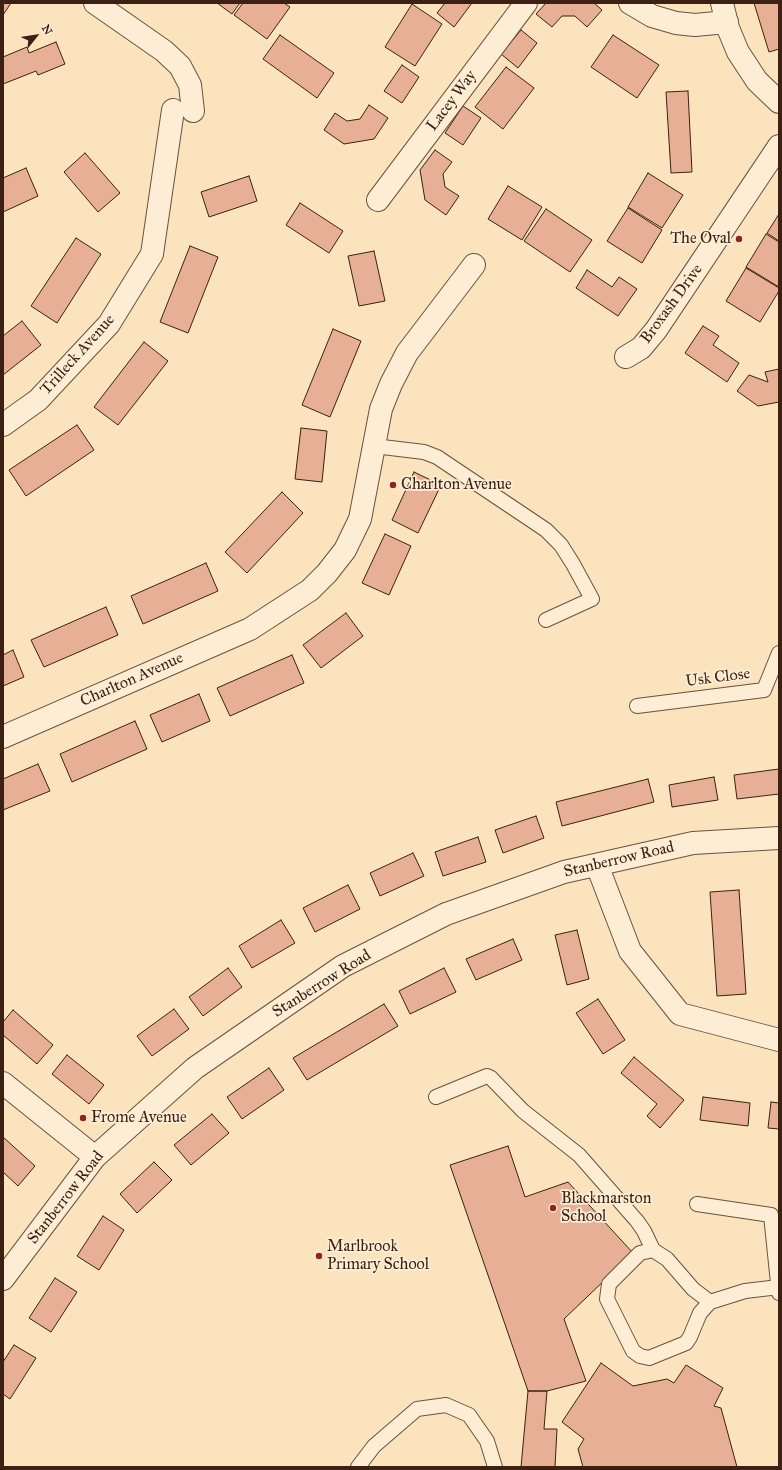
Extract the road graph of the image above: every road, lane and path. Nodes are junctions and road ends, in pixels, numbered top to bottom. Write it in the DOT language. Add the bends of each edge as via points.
graph roads {
  1 [pos="95,3"];
  2 [pos="526,3"];
  3 [pos="630,3"];
  4 [pos="725,13"];
  5 [pos="779,102"];
  6 [pos="779,146"];
  7 [pos="378,200"];
  8 [pos="474,265"];
  9 [pos="626,357"];
  10 [pos="3,425"];
  11 [pos="374,446"];
  12 [pos="546,620"];
  13 [pos="779,653"];
  14 [pos="636,706"];
  15 [pos="3,736"];
  16 [pos="779,838"];
  17 [pos="597,865"];
  18 [pos="779,1040"];
  19 [pos="3,1083"];
  20 [pos="436,1097"];
  21 [pos="94,1156"];
  22 [pos="697,1204"];
  23 [pos="653,1250"];
  24 [pos="3,1278"];
  25 [pos="778,1289"];
  26 [pos="710,1302"];
  27 [pos="358,1467"];
  28 [pos="495,1467"];
  1 -- 10 [label="street, Trilleck Avenue" via="164,50 180,66 190,85 152,254 109,324 38,400"];
  2 -- 7 [label="street, Lacey Way"];
  3 -- 4 [label="street" via="652,16 676,23 695,25"];
  4 -- 5 [label="street" via="738,52 757,81"];
  6 -- 9 [label="street, Broxash Drive" via="656,330 641,348"];
  8 -- 11 [label="street, Charlton Avenue" via="407,353 381,409"];
  11 -- 12 [label="lane" via="424,452 437,457 546,530 565,551 592,599"];
  11 -- 15 [label="street, Charlton Avenue" via="360,519 345,550 310,590 250,629"];
  13 -- 14 [label="lane, Usk Close" via="764,690"];
  16 -- 17 [label="street, Stanberrow Road" via="693,843"];
  17 -- 18 [label="street" via="630,951 680,1014"];
  17 -- 21 [label="street, Stanberrow Road" via="564,872 446,914 343,966 195,1068"];
  19 -- 21 [label="street"];
  20 -- 23 [label="lane" via="487,1076 491,1078 523,1111 579,1155 637,1221"];
  21 -- 24 [label="street, Stanberrow Road"];
  22 -- 25 [label="lane" via="771,1215"];
  23 -- 26 [label="lane" via="667,1259 693,1289"];
  23 -- 26 [label="lane" via="640,1253 609,1284 607,1299 633,1351 649,1358 686,1343 700,1313"];
  25 -- 26 [label="lane" via="745,1291"];
  27 -- 28 [label="lane" via="374,1446 417,1408 446,1405 469,1415 487,1441"];
}
